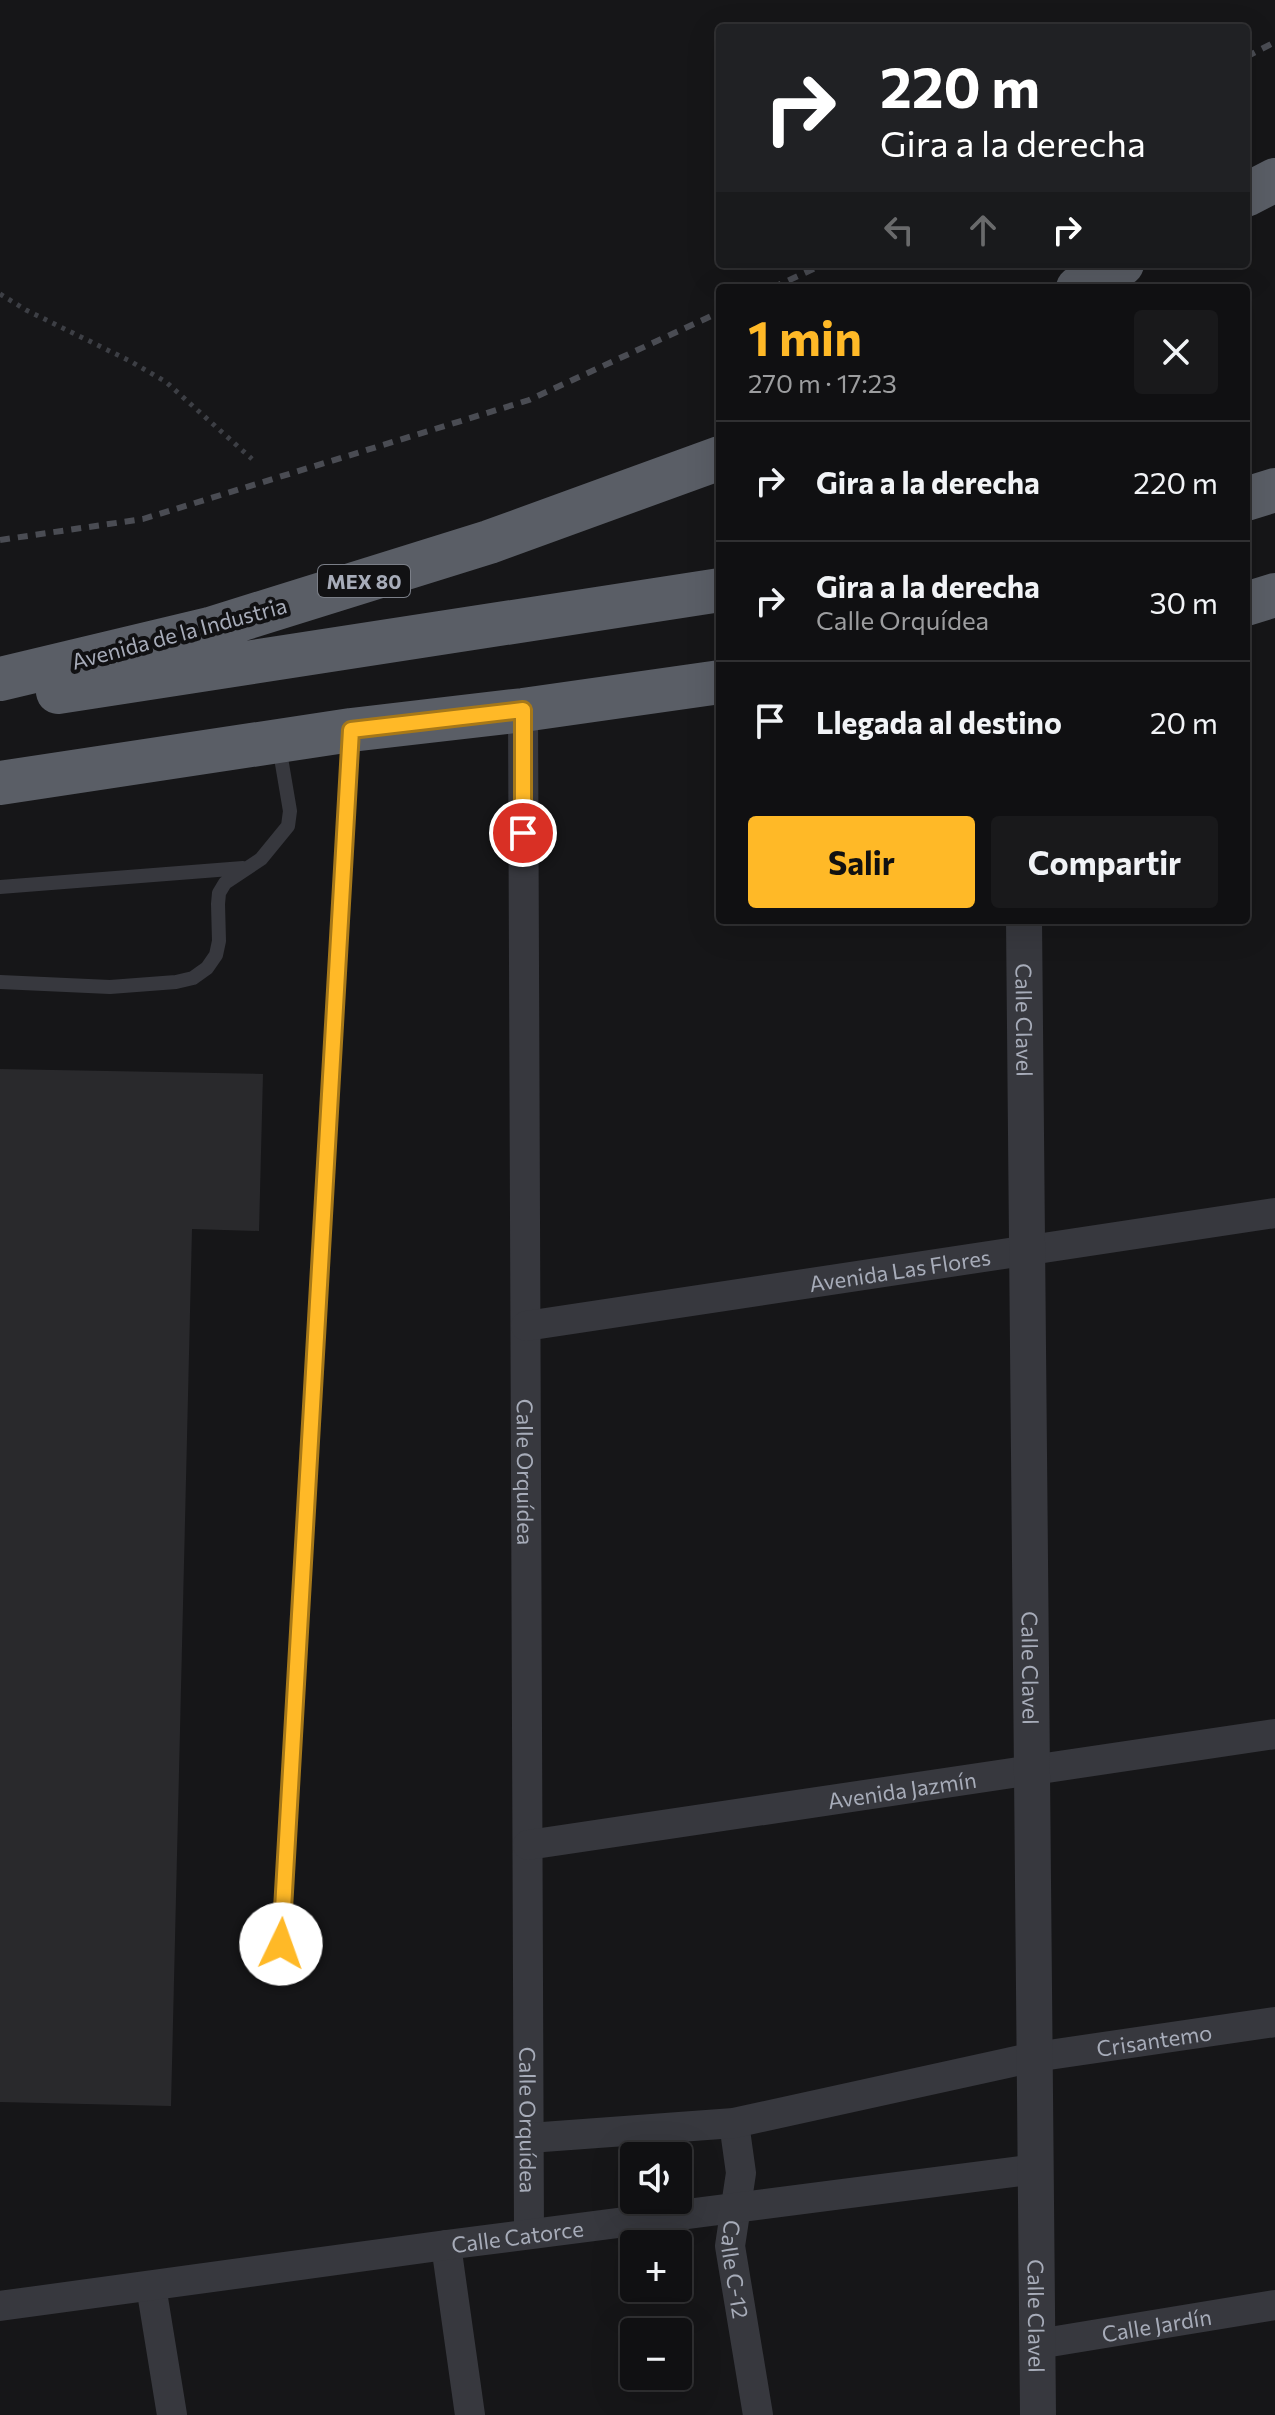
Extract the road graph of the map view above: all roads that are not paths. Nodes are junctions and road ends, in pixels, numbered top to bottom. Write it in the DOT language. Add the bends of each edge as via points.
graph roads {
  1 [pos="1275,180"];
  2 [pos="1250,193"];
  3 [pos="1115,268"];
  4 [pos="1085,284"];
  5 [pos="716,459"];
  6 [pos="1275,490"];
  7 [pos="1250,498"];
  8 [pos="716,591"];
  9 [pos="1275,595"];
  10 [pos="1250,605"];
  11 [pos="1275,606"];
  12 [pos="1250,607"];
  13 [pos="0,679"];
  14 [pos="716,683"];
  15 [pos="0,694"];
  16 [pos="523,710"];
  17 [pos="351,730"];
  18 [pos="278,741"];
  19 [pos="0,783"];
  20 [pos="247,868"];
  21 [pos="0,887"];
  22 [pos="1024,924"];
  23 [pos="0,982"];
  24 [pos="1275,1213"];
  25 [pos="1027,1250"];
  26 [pos="526,1326"];
  27 [pos="1275,1734"];
  28 [pos="1031,1769"];
  29 [pos="528,1845"];
  30 [pos="280,1975"];
  31 [pos="1275,2022"];
  32 [pos="1035,2057"];
  33 [pos="734,2123"];
  34 [pos="529,2138"];
  35 [pos="1036,2169"];
  36 [pos="736,2208"];
  37 [pos="529,2234"];
  38 [pos="446,2245"];
  39 [pos="151,2286"];
  40 [pos="1275,2305"];
  41 [pos="0,2306"];
  42 [pos="1038,2344"];
  43 [pos="172,2415"];
  44 [pos="470,2415"];
  45 [pos="758,2415"];
  46 [pos="1038,2415"];
  1 -- 2 [label="highway"];
  3 -- 4 [label="highway"];
  5 -- 13 [label="highway, Avenida de la Industria / MEX 80" via="489,542 210,629"];
  6 -- 7 [label="highway"];
  8 -- 15 [label="highway" via="51,693"];
  9 -- 10 [label="highway"];
  11 -- 12 [label="highway"];
  14 -- 16 [label="highway"];
  16 -- 17 [label="highway"];
  16 -- 26 [label="street, Calle Orquídea"];
  17 -- 18 [label="highway"];
  17 -- 30 [label="lane"];
  18 -- 19 [label="highway"];
  18 -- 20 [label="lane" via="288,826"];
  20 -- 21 [label="lane"];
  20 -- 23 [label="lane" via="219,893 216,955 193,978 110,987"];
  22 -- 25 [label="street, Calle Clavel"];
  24 -- 25 [label="street, Avenida Las Flores"];
  25 -- 26 [label="street, Avenida Las Flores"];
  25 -- 28 [label="street, Calle Clavel"];
  26 -- 29 [label="street, Calle Orquídea"];
  27 -- 28 [label="street, Avenida Jazmín"];
  28 -- 29 [label="street, Avenida Jazmín"];
  28 -- 32 [label="street, Calle Clavel"];
  29 -- 34 [label="street, Calle Orquídea"];
  31 -- 32 [label="street, Crisantemo"];
  32 -- 33 [label="street"];
  32 -- 35 [label="street, Calle Clavel"];
  33 -- 34 [label="street"];
  33 -- 36 [label="street, Calle C-12" via="741,2173"];
  34 -- 37 [label="street, Calle Orquídea"];
  35 -- 36 [label="street, Calle Catorce"];
  35 -- 42 [label="street, Calle Clavel"];
  36 -- 37 [label="street, Calle Catorce"];
  36 -- 45 [label="street, Calle C-12" via="730,2246"];
  37 -- 38 [label="street, Calle Catorce"];
  38 -- 39 [label="street, Calle Catorce"];
  38 -- 44 [label="street"];
  39 -- 41 [label="street, Calle Catorce"];
  39 -- 43 [label="street"];
  40 -- 42 [label="street, Calle Jardín"];
  42 -- 46 [label="street, Calle Clavel"];
}
